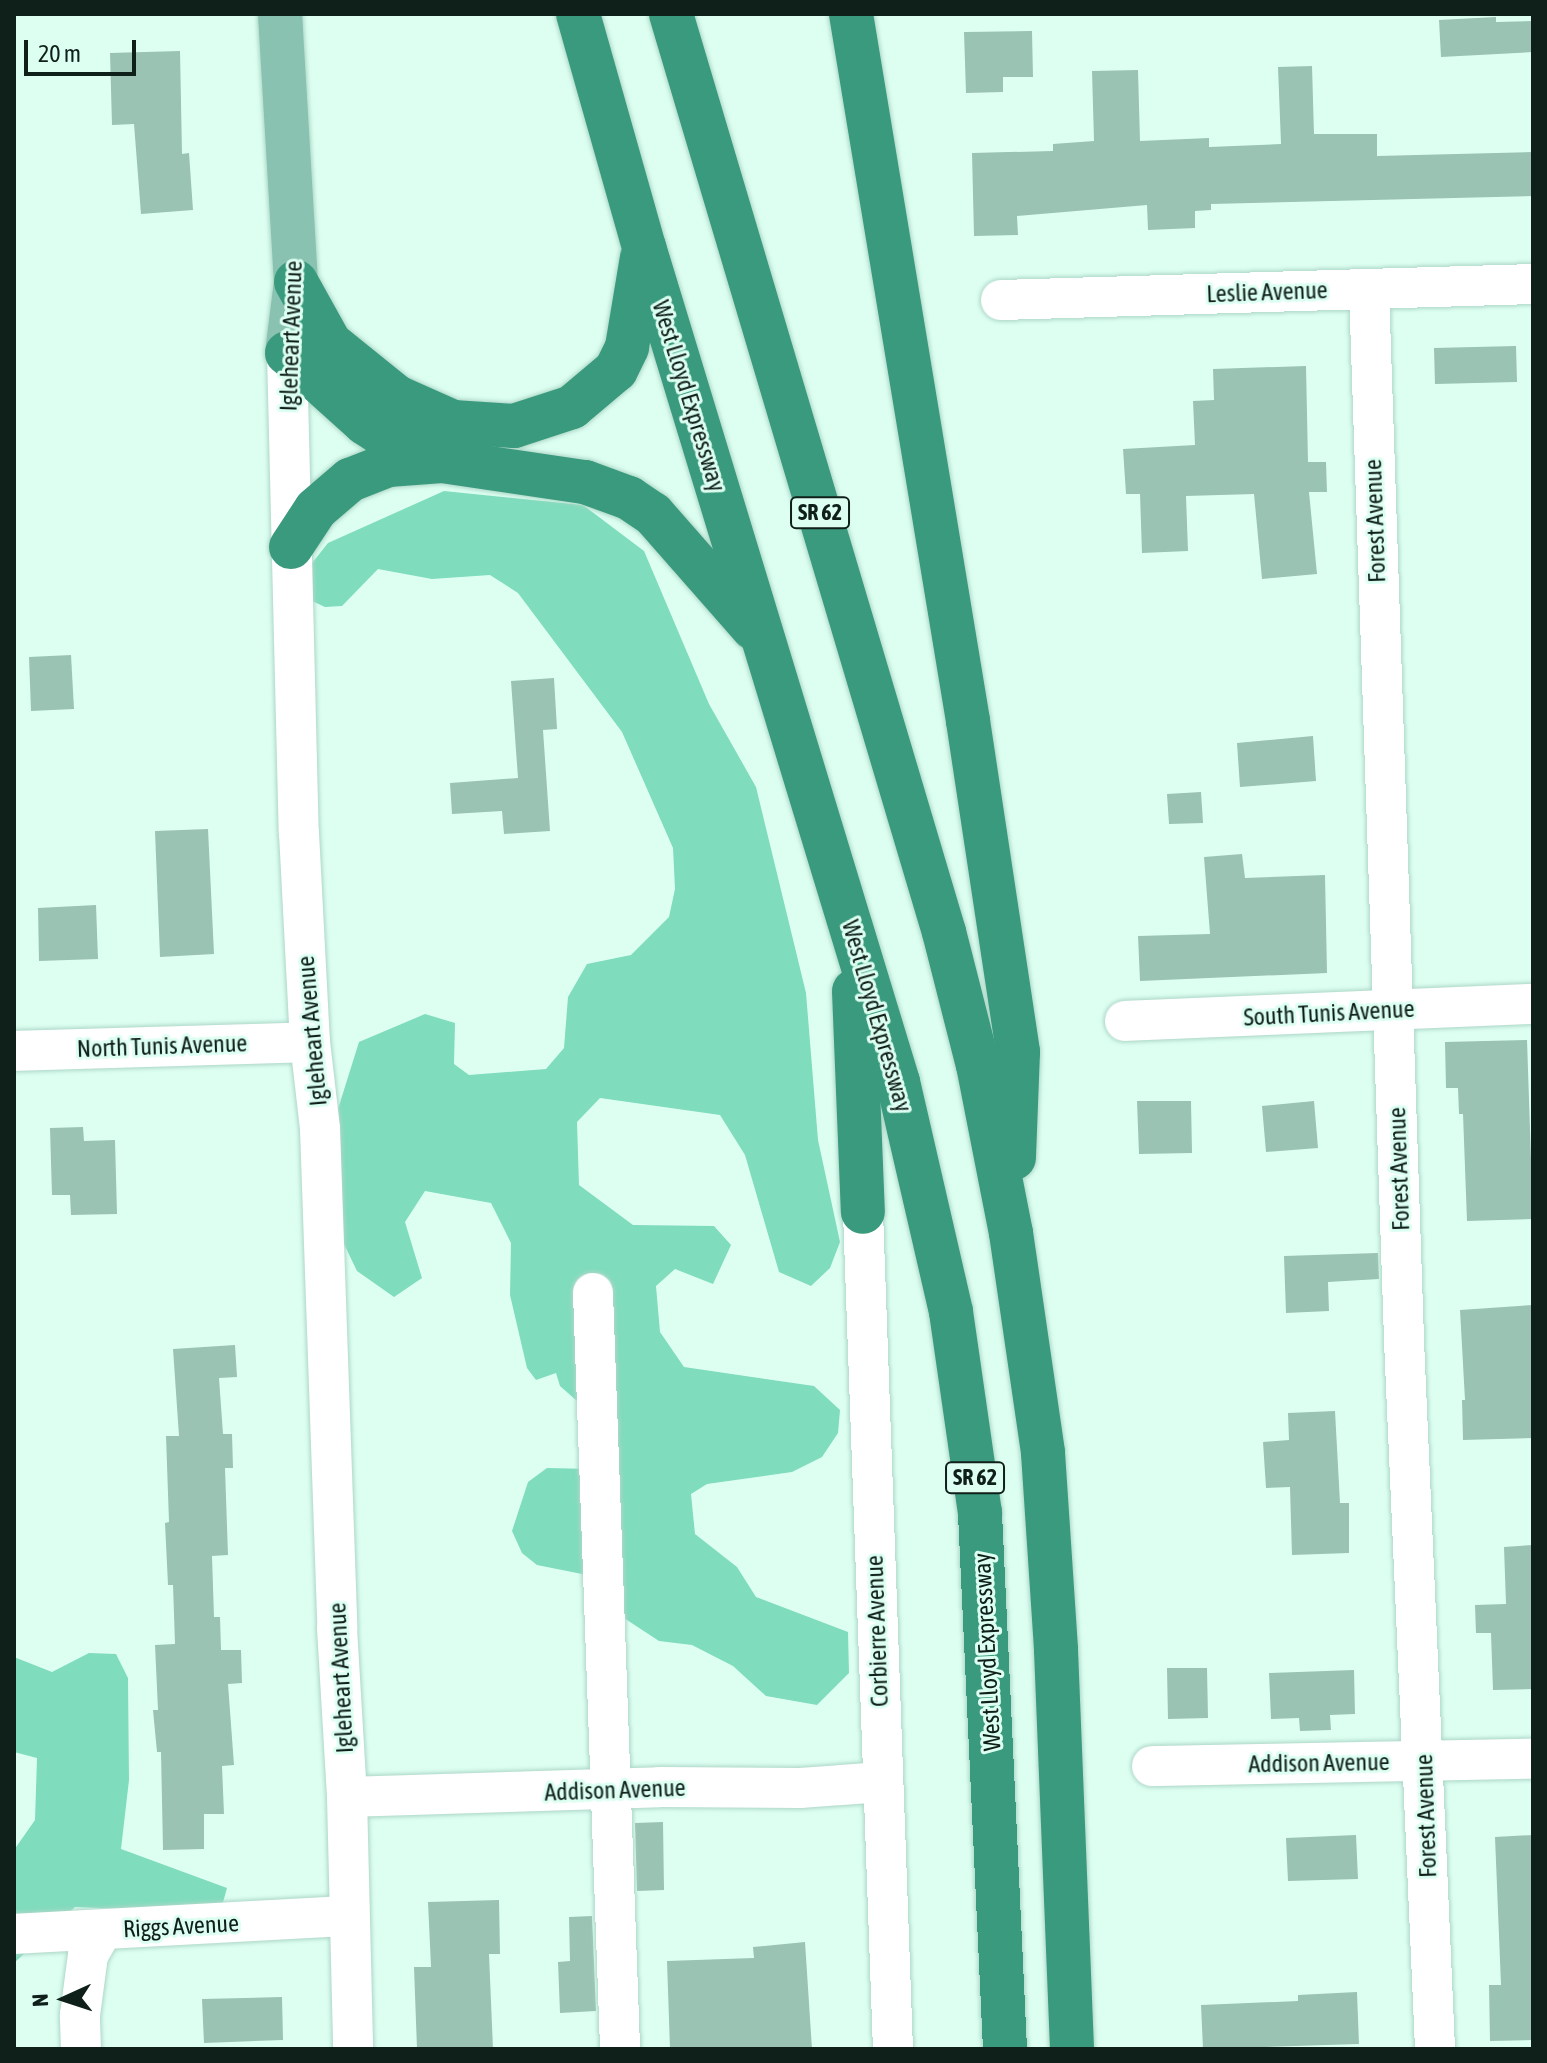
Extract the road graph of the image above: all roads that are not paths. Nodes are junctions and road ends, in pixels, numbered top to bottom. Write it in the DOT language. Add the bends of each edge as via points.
graph roads {
  1 [pos="280,14"];
  2 [pos="578,14"];
  3 [pos="671,14"];
  4 [pos="851,14"];
  5 [pos="644,247"];
  6 [pos="296,282"];
  7 [pos="1533,284"];
  8 [pos="1369,289"];
  9 [pos="1001,300"];
  10 [pos="287,353"];
  11 [pos="442,461"];
  12 [pos="291,547"];
  13 [pos="762,639"];
  14 [pos="850,921"];
  15 [pos="1533,1004"];
  16 [pos="1394,1011"];
  17 [pos="1125,1021"];
  18 [pos="310,1042"];
  19 [pos="14,1051"];
  20 [pos="863,1212"];
  21 [pos="1011,1233"];
  22 [pos="593,1293"];
  23 [pos="1533,1759"];
  24 [pos="1424,1761"];
  25 [pos="1152,1766"];
  26 [pos="883,1782"];
  27 [pos="610,1789"];
  28 [pos="347,1797"];
  29 [pos="349,1916"];
  30 [pos="102,1931"];
  31 [pos="14,1934"];
  32 [pos="81,2049"];
  33 [pos="353,2049"];
  34 [pos="620,2049"];
  35 [pos="893,2049"];
  36 [pos="1005,2049"];
  37 [pos="1072,2049"];
  38 [pos="1435,2049"];
  1 -- 6 [label="main road, Igleheart Avenue"];
  2 -- 5 [label="highway, West Lloyd Expressway / SR 62"];
  3 -- 21 [label="highway, SR 62" via="944,932 978,1065"];
  4 -- 21 [label="highway" via="1018,1052"];
  5 -- 6 [label="highway" via="627,347 616,370 572,407 514,426 453,422 397,397 330,343"];
  5 -- 13 [label="highway, West Lloyd Expressway / SR 62"];
  6 -- 10 [label="main road, Igleheart Avenue"];
  7 -- 8 [label="street, Leslie Avenue"];
  8 -- 9 [label="street, Leslie Avenue"];
  8 -- 16 [label="street, Forest Avenue"];
  10 -- 11 [label="highway" via="365,423"];
  10 -- 12 [label="street, Igleheart Avenue"];
  11 -- 12 [label="highway" via="388,465 350,480 316,509"];
  11 -- 13 [label="highway" via="585,482 629,498 653,514"];
  12 -- 18 [label="street, Igleheart Avenue"];
  13 -- 14 [label="highway, West Lloyd Expressway / SR 62"];
  14 -- 20 [label="highway"];
  14 -- 36 [label="highway, West Lloyd Expressway / SR 62" via="898,1082 951,1312 967,1414 980,1513"];
  15 -- 16 [label="street, South Tunis Avenue"];
  16 -- 17 [label="street, South Tunis Avenue"];
  16 -- 24 [label="street, Forest Avenue"];
  18 -- 19 [label="street, North Tunis Avenue"];
  18 -- 28 [label="street, Igleheart Avenue" via="320,1129"];
  20 -- 26 [label="street, Corbierre Avenue"];
  21 -- 37 [label="highway, SR 62" via="1043,1453"];
  22 -- 27 [label="street"];
  23 -- 24 [label="street, Addison Avenue"];
  24 -- 25 [label="street, Addison Avenue"];
  24 -- 38 [label="street, Forest Avenue"];
  26 -- 27 [label="street, Addison Avenue"];
  26 -- 35 [label="street, Corbierre Avenue"];
  27 -- 28 [label="street, Addison Avenue"];
  27 -- 34 [label="street"];
  28 -- 29 [label="street, Igleheart Avenue"];
  29 -- 30 [label="street, Riggs Avenue"];
  29 -- 33 [label="street, Igleheart Avenue"];
  30 -- 31 [label="street, Riggs Avenue"];
  30 -- 32 [label="street" via="88,1955"];
}
